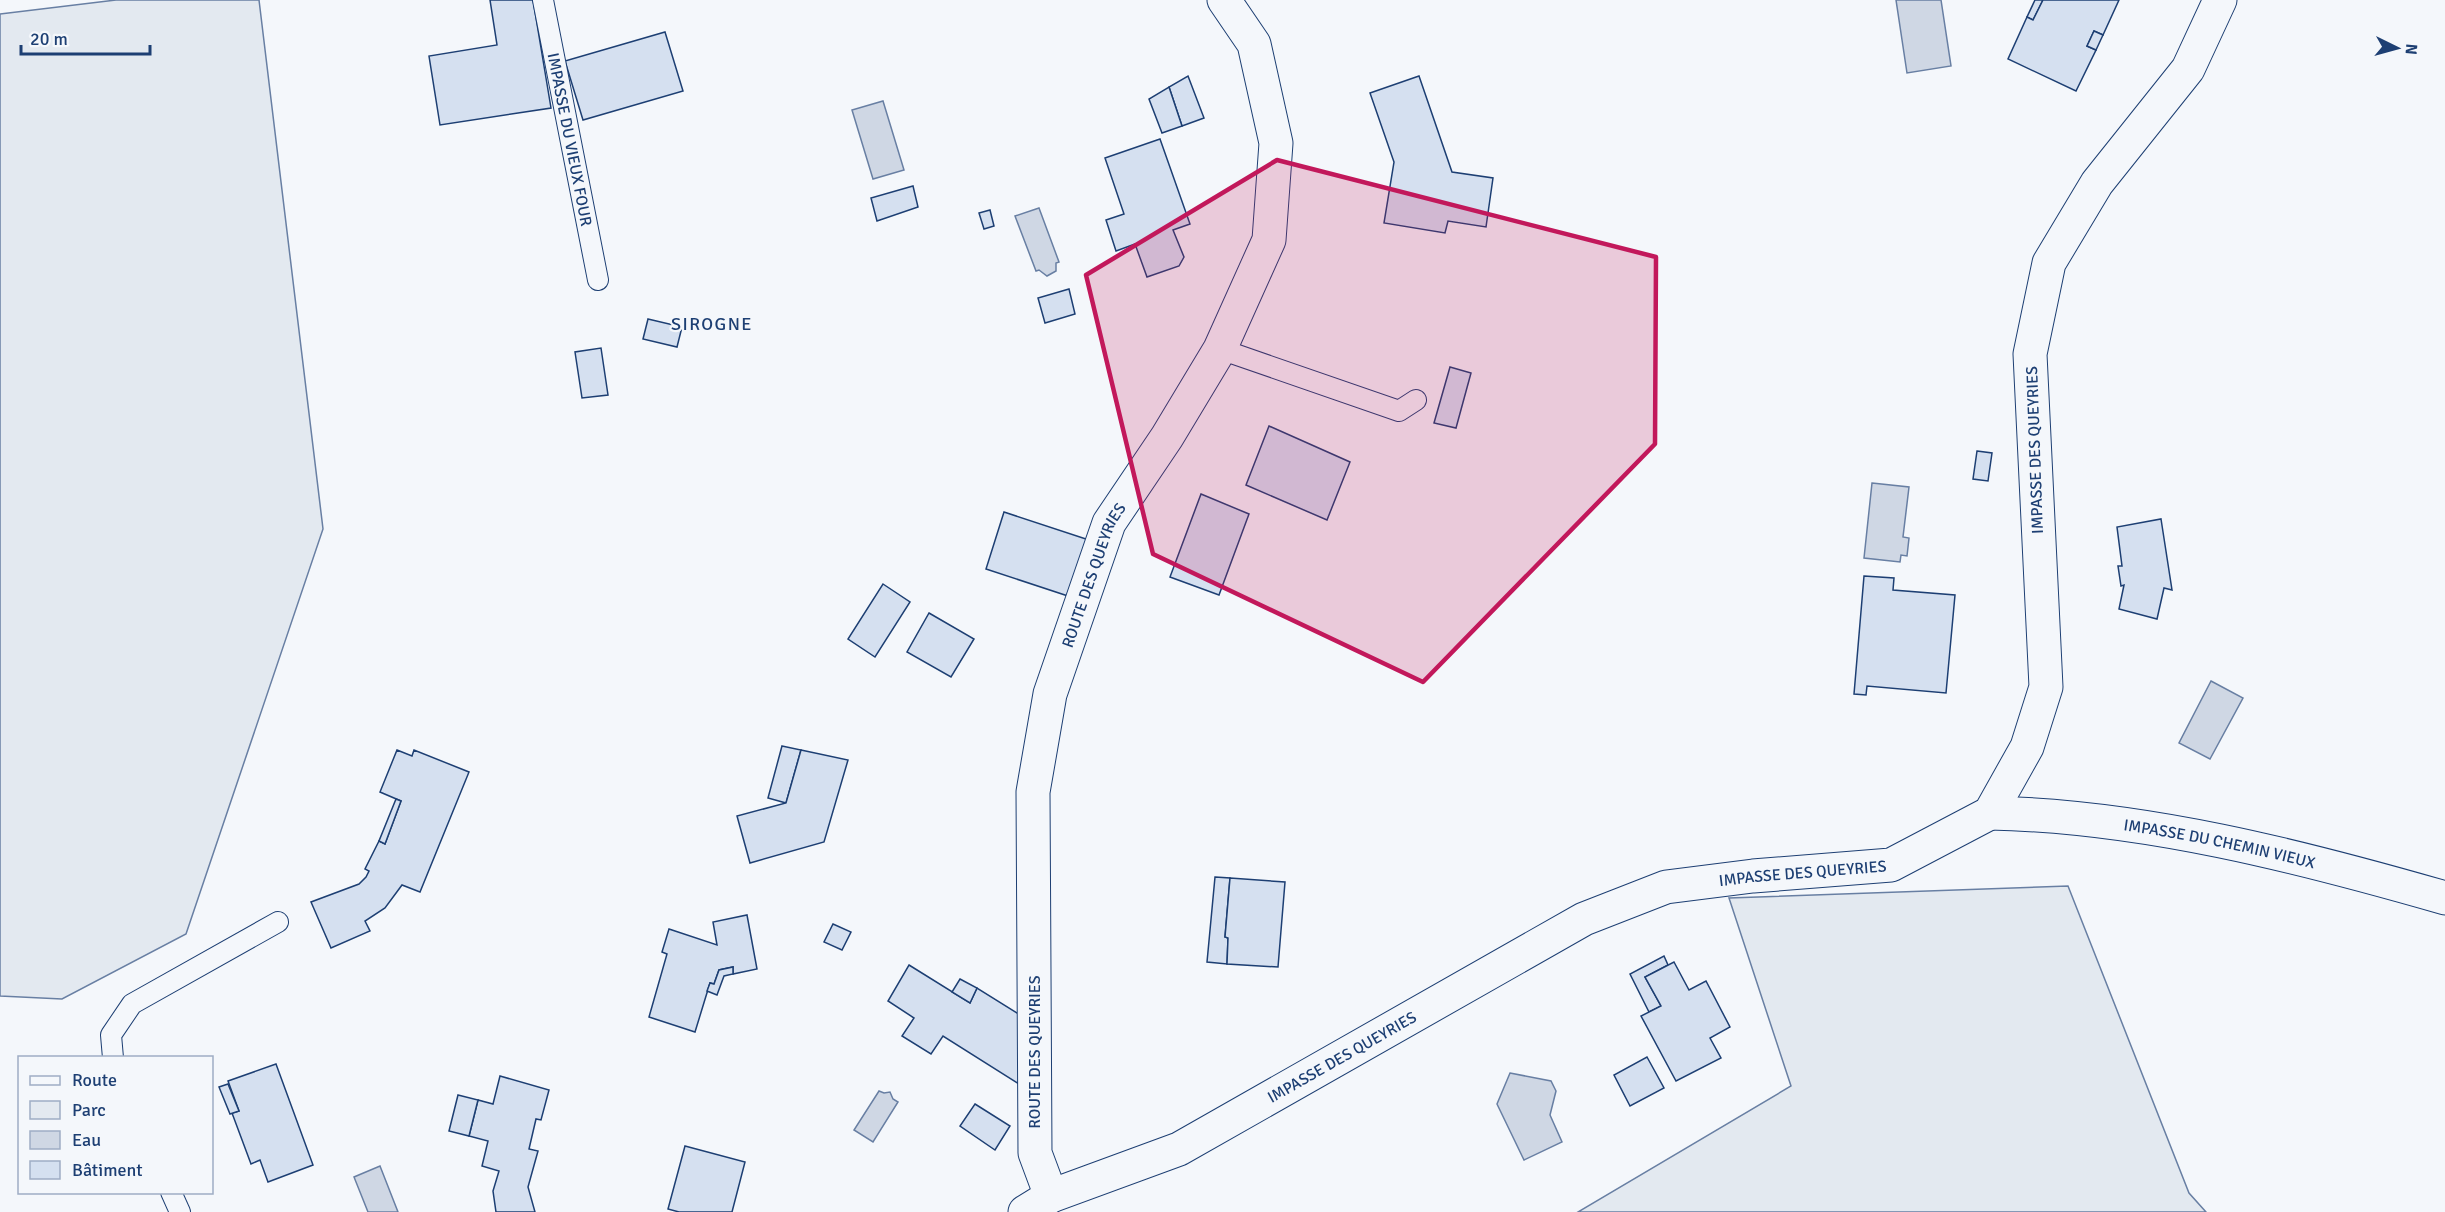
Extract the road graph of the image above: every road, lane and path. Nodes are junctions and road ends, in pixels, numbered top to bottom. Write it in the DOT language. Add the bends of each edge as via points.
graph roads {
  1 [pos="543,0"];
  2 [pos="1224,0"];
  3 [pos="2220,0"];
  4 [pos="598,280"];
  5 [pos="1221,349"];
  6 [pos="1416,400"];
  7 [pos="1990,813"];
  8 [pos="2445,898"];
  9 [pos="278,922"];
  10 [pos="113,1056"];
  11 [pos="172,1194"];
  12 [pos="1038,1204"];
  13 [pos="180,1212"];
  1 -- 4 [label="lane, IMPASSE DU VIEUX FOUR"];
  2 -- 5 [label="street, ROUTE DES QUEYRIES" via="1254,44 1276,143 1269,240"];
  3 -- 7 [label="street, IMPASSE DES QUEYRIES" via="2188,69 2097,183 2049,263 2030,354 2046,687 2027,747"];
  5 -- 6 [label="lane" via="1399,411"];
  5 -- 12 [label="street, ROUTE DES QUEYRIES" via="1109,523 1050,694 1033,792"];
  7 -- 8 [label="street, IMPASSE DU CHEMIN VIEUX" via="2043,814 2129,825 2324,863"];
  7 -- 12 [label="street, IMPASSE DES QUEYRIES" via="1891,865 1666,887 1584,919 1179,1149"];
  9 -- 10 [label="lane" via="132,1004 111,1035"];
  11 -- 13 [label="lane"];
}
